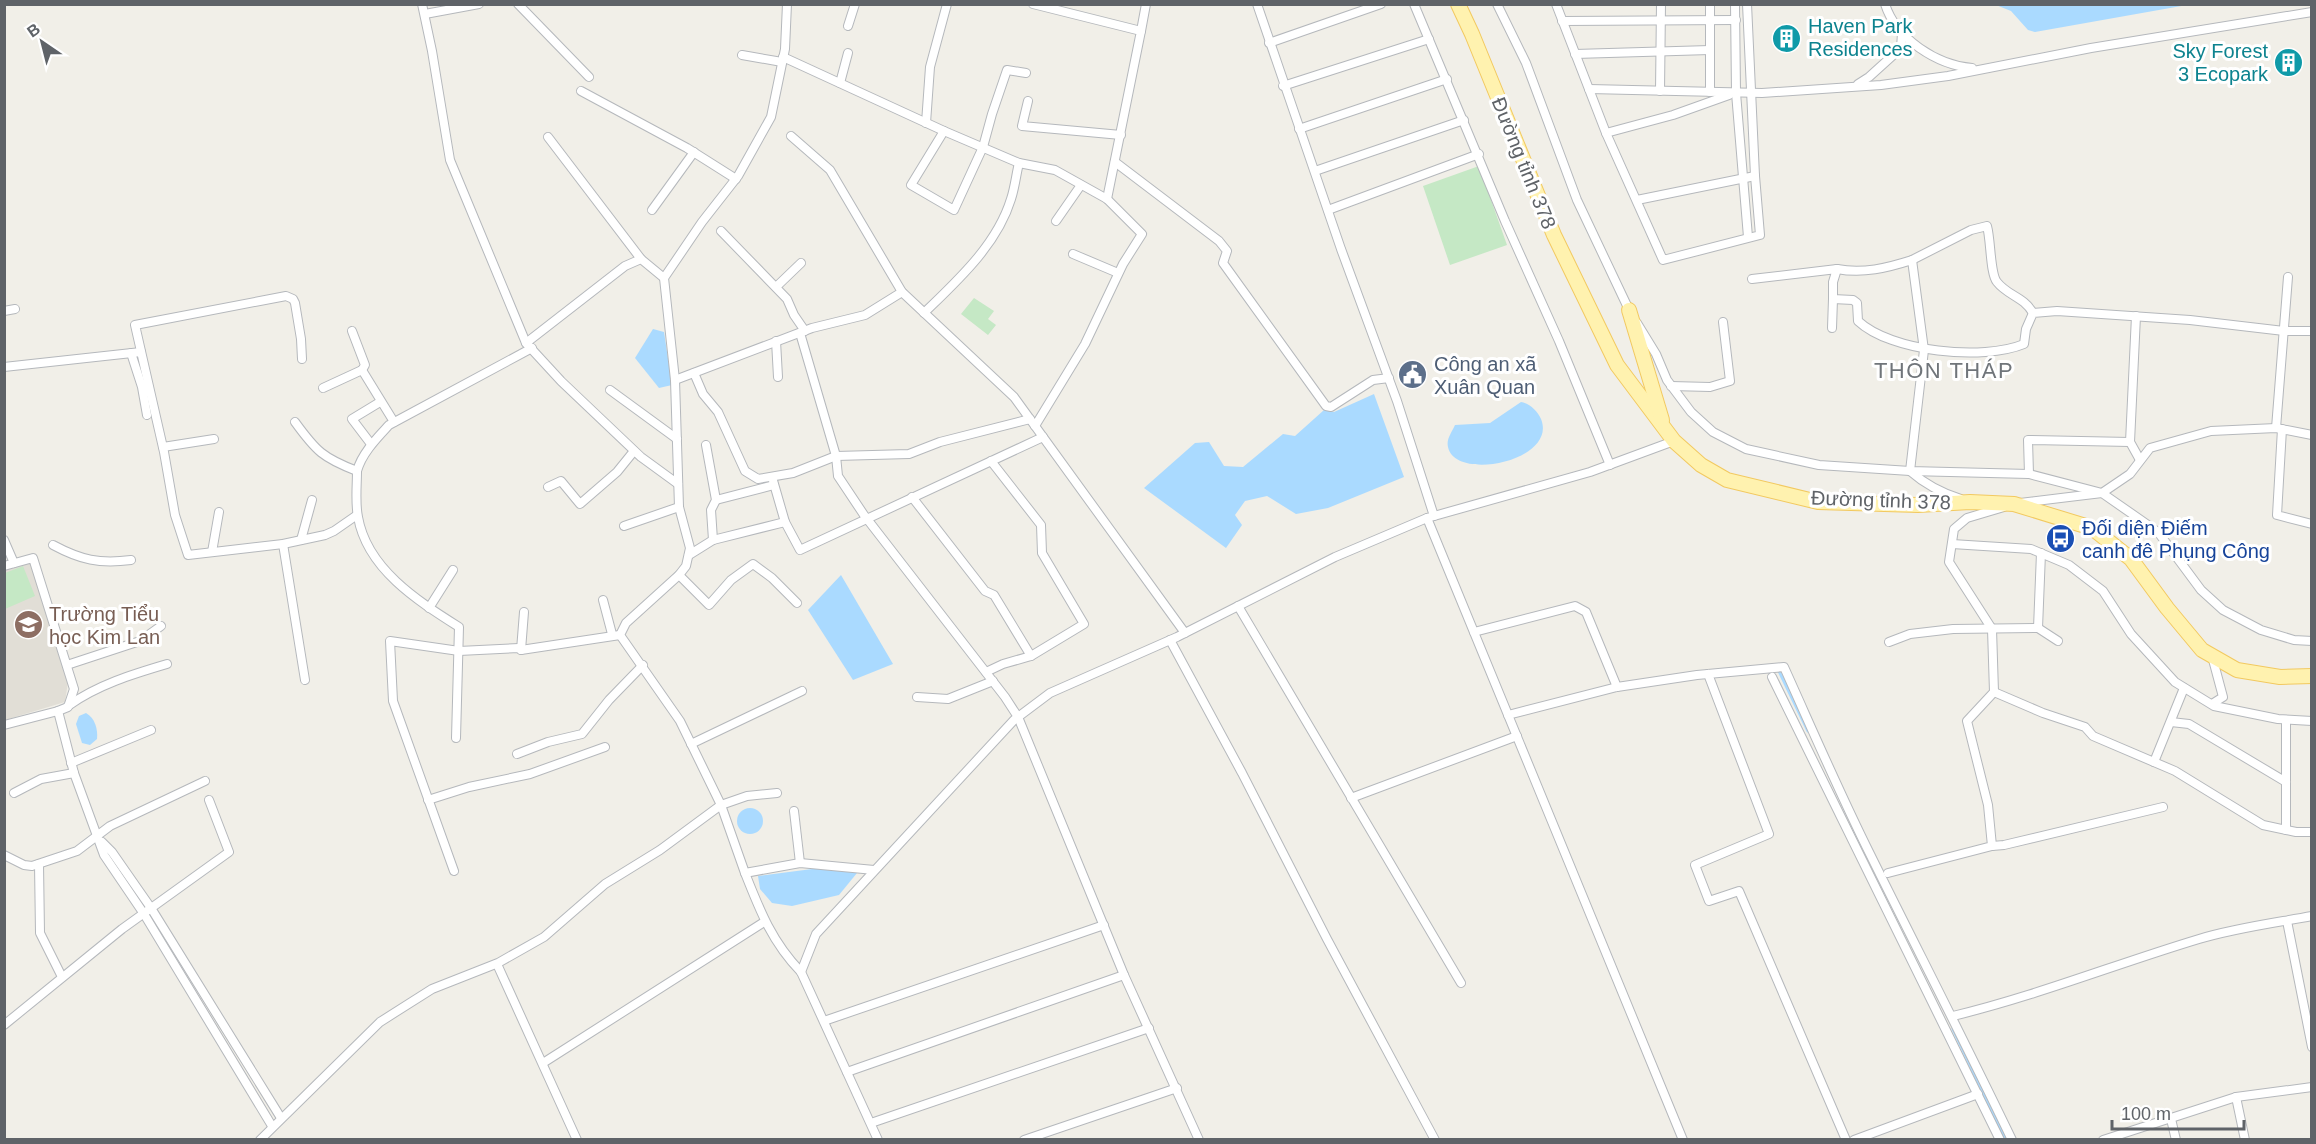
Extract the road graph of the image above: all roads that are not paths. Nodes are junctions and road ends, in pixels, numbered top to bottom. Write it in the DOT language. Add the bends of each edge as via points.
graph roads {
  1 [pos="422,4"];
  2 [pos="479,4"];
  3 [pos="518,4"];
  4 [pos="787,4"];
  5 [pos="855,4"];
  6 [pos="947,4"];
  7 [pos="1033,4"];
  8 [pos="1146,4"];
  9 [pos="1257,4"];
  10 [pos="1381,4"];
  11 [pos="1414,4"];
  12 [pos="1458,4"];
  13 [pos="1497,4"];
  14 [pos="1556,4"];
  15 [pos="1661,4"];
  16 [pos="1710,4"];
  17 [pos="1735,4"];
  18 [pos="1748,4"];
  19 [pos="1885,4"];
  20 [pos="2312,12"];
  21 [pos="425,15"];
  22 [pos="1710,20"];
  23 [pos="1736,20"];
  24 [pos="1562,21"];
  25 [pos="1661,21"];
  26 [pos="848,26"];
  27 [pos="1141,32"];
  28 [pos="1902,33"];
  29 [pos="1429,39"];
  30 [pos="1269,43"];
  31 [pos="1710,50"];
  32 [pos="1660,51"];
  33 [pos="848,53"];
  34 [pos="1575,54"];
  35 [pos="742,55"];
  36 [pos="782,60"];
  37 [pos="1984,69"];
  38 [pos="1026,73"];
  39 [pos="589,77"];
  40 [pos="1447,79"];
  41 [pos="840,83"];
  42 [pos="1283,86"];
  43 [pos="1852,86"];
  44 [pos="1589,89"];
  45 [pos="581,91"];
  46 [pos="1660,91"];
  47 [pos="1710,92"];
  48 [pos="1750,92"];
  49 [pos="1736,93"];
  50 [pos="1028,101"];
  51 [pos="1464,120"];
  52 [pos="926,123"];
  53 [pos="1299,129"];
  54 [pos="944,131"];
  55 [pos="1606,133"];
  56 [pos="1121,135"];
  57 [pos="791,136"];
  58 [pos="548,137"];
  59 [pos="983,147"];
  60 [pos="694,152"];
  61 [pos="1479,154"];
  62 [pos="1115,162"];
  63 [pos="1019,163"];
  64 [pos="1315,171"];
  65 [pos="1755,176"];
  66 [pos="1742,178"];
  67 [pos="736,179"];
  68 [pos="1081,185"];
  69 [pos="1107,199"];
  70 [pos="1637,200"];
  71 [pos="652,210"];
  72 [pos="1328,210"];
  73 [pos="1056,221"];
  74 [pos="721,231"];
  75 [pos="1748,237"];
  76 [pos="1073,254"];
  77 [pos="641,259"];
  78 [pos="1912,260"];
  79 [pos="801,263"];
  80 [pos="1837,269"];
  81 [pos="1118,273"];
  82 [pos="2288,277"];
  83 [pos="664,278"];
  84 [pos="1752,279"];
  85 [pos="776,287"];
  86 [pos="902,292"];
  87 [pos="1833,299"];
  88 [pos="15,309"];
  89 [pos="1629,310"];
  90 [pos="4,311"];
  91 [pos="924,313"];
  92 [pos="2033,313"];
  93 [pos="2136,316"];
  94 [pos="1723,322"];
  95 [pos="1832,328"];
  96 [pos="352,331"];
  97 [pos="2284,331"];
  98 [pos="2312,331"];
  99 [pos="802,332"];
  100 [pos="776,341"];
  101 [pos="529,346"];
  102 [pos="1924,350"];
  103 [pos="141,352"];
  104 [pos="131,353"];
  105 [pos="302,359"];
  106 [pos="4,367"];
  107 [pos="362,370"];
  108 [pos="694,373"];
  109 [pos="778,377"];
  110 [pos="1389,378"];
  111 [pos="675,380"];
  112 [pos="1671,386"];
  113 [pos="323,388"];
  114 [pos="610,390"];
  115 [pos="380,402"];
  116 [pos="147,416"];
  117 [pos="295,422"];
  118 [pos="394,422"];
  119 [pos="1033,422"];
  120 [pos="2279,428"];
  121 [pos="1665,429"];
  122 [pos="2312,435"];
  123 [pos="1044,437"];
  124 [pos="214,439"];
  125 [pos="676,440"];
  126 [pos="1674,441"];
  127 [pos="2130,442"];
  128 [pos="371,444"];
  129 [pos="706,445"];
  130 [pos="163,447"];
  131 [pos="634,451"];
  132 [pos="836,456"];
  133 [pos="2140,460"];
  134 [pos="992,461"];
  135 [pos="1610,465"];
  136 [pos="357,471"];
  137 [pos="1910,471"];
  138 [pos="2029,474"];
  139 [pos="773,481"];
  140 [pos="678,484"];
  141 [pos="548,487"];
  142 [pos="2102,493"];
  143 [pos="912,497"];
  144 [pos="312,500"];
  145 [pos="716,500"];
  146 [pos="1970,502"];
  147 [pos="2014,504"];
  148 [pos="679,507"];
  149 [pos="219,512"];
  150 [pos="357,515"];
  151 [pos="867,518"];
  152 [pos="1431,518"];
  153 [pos="785,522"];
  154 [pos="2312,524"];
  155 [pos="624,526"];
  156 [pos="4,540"];
  157 [pos="301,540"];
  158 [pos="713,540"];
  159 [pos="53,544"];
  160 [pos="283,544"];
  161 [pos="1952,544"];
  162 [pos="212,552"];
  163 [pos="2041,553"];
  164 [pos="688,555"];
  165 [pos="131,560"];
  166 [pos="14,563"];
  167 [pos="4,566"];
  168 [pos="453,570"];
  169 [pos="679,575"];
  170 [pos="603,600"];
  171 [pos="797,603"];
  172 [pos="1238,606"];
  173 [pos="429,608"];
  174 [pos="524,612"];
  175 [pos="161,626"];
  176 [pos="2038,628"];
  177 [pos="1992,629"];
  178 [pos="1474,632"];
  179 [pos="1185,633"];
  180 [pos="616,634"];
  181 [pos="1170,640"];
  182 [pos="2058,641"];
  183 [pos="2312,641"];
  184 [pos="1889,642"];
  185 [pos="521,650"];
  186 [pos="459,651"];
  187 [pos="2212,655"];
  188 [pos="1030,656"];
  189 [pos="167,663"];
  190 [pos="67,664"];
  191 [pos="643,665"];
  192 [pos="986,672"];
  193 [pos="1708,674"];
  194 [pos="2312,676"];
  195 [pos="1772,677"];
  196 [pos="305,680"];
  197 [pos="993,681"];
  198 [pos="1617,687"];
  199 [pos="2184,688"];
  200 [pos="802,691"];
  201 [pos="1994,692"];
  202 [pos="916,697"];
  203 [pos="2223,697"];
  204 [pos="2212,704"];
  205 [pos="68,706"];
  206 [pos="2229,709"];
  207 [pos="58,711"];
  208 [pos="1508,715"];
  209 [pos="1018,717"];
  210 [pos="2286,720"];
  211 [pos="2312,721"];
  212 [pos="2171,722"];
  213 [pos="4,725"];
  214 [pos="151,730"];
  215 [pos="1517,736"];
  216 [pos="456,738"];
  217 [pos="691,744"];
  218 [pos="605,747"];
  219 [pos="517,754"];
  220 [pos="2154,762"];
  221 [pos="71,763"];
  222 [pos="74,773"];
  223 [pos="206,781"];
  224 [pos="2286,782"];
  225 [pos="15,793"];
  226 [pos="777,793"];
  227 [pos="1351,798"];
  228 [pos="209,800"];
  229 [pos="428,800"];
  230 [pos="721,805"];
  231 [pos="2163,807"];
  232 [pos="794,811"];
  233 [pos="2286,830"];
  234 [pos="2312,832"];
  235 [pos="97,836"];
  236 [pos="1992,846"];
  237 [pos="4,855"];
  238 [pos="800,863"];
  239 [pos="39,864"];
  240 [pos="874,870"];
  241 [pos="454,871"];
  242 [pos="745,873"];
  243 [pos="1888,873"];
  244 [pos="148,911"];
  245 [pos="2312,916"];
  246 [pos="2287,921"];
  247 [pos="764,922"];
  248 [pos="1104,925"];
  249 [pos="497,963"];
  250 [pos="801,972"];
  251 [pos="1124,975"];
  252 [pos="62,977"];
  253 [pos="1461,983"];
  254 [pos="1953,1016"];
  255 [pos="824,1021"];
  256 [pos="4,1025"];
  257 [pos="1149,1028"];
  258 [pos="2312,1047"];
  259 [pos="543,1063"];
  260 [pos="847,1072"];
  261 [pos="2312,1087"];
  262 [pos="1177,1088"];
  263 [pos="1978,1094"];
  264 [pos="2236,1097"];
  265 [pos="281,1118"];
  266 [pos="2171,1119"];
  267 [pos="871,1123"];
  268 [pos="272,1126"];
  269 [pos="260,1140"];
  270 [pos="577,1140"];
  271 [pos="878,1140"];
  272 [pos="1024,1140"];
  273 [pos="1199,1140"];
  274 [pos="1436,1140"];
  275 [pos="1683,1140"];
  276 [pos="1846,1140"];
  277 [pos="1854,1140"];
  278 [pos="2000,1140"];
  279 [pos="2012,1140"];
  280 [pos="2103,1140"];
  281 [pos="2176,1140"];
  282 [pos="2245,1140"];
  1 -- 21 [label="street"];
  2 -- 21 [label="street"];
  3 -- 39 [label="street"];
  4 -- 36 [label="street"];
  5 -- 26 [label="street"];
  6 -- 52 [label="street" via="930,67"];
  7 -- 27 [label="street"];
  8 -- 27 [label="street"];
  9 -- 30 [label="street"];
  10 -- 30 [label="street"];
  11 -- 29 [label="street"];
  12 -- 121 [label="main road, Đường tỉnh 378" via="1554,235 1617,365"];
  13 -- 89 [label="street" via="1526,63 1577,200"];
  14 -- 24 [label="street"];
  15 -- 25 [label="street"];
  16 -- 22 [label="street"];
  17 -- 23 [label="street"];
  18 -- 48 [label="street"];
  19 -- 28 [label="street"];
  20 -- 37 [label="street"];
  21 -- 101 [label="street" via="450,160"];
  22 -- 23 [label="street"];
  22 -- 25 [label="street"];
  22 -- 31 [label="street"];
  23 -- 49 [label="street"];
  24 -- 25 [label="street"];
  24 -- 34 [label="street"];
  25 -- 32 [label="street"];
  27 -- 56 [label="street"];
  28 -- 37 [label="street" via="1942,62"];
  28 -- 43 [label="street" via="1901,48 1869,77"];
  29 -- 40 [label="street"];
  29 -- 42 [label="street"];
  30 -- 42 [label="street"];
  31 -- 32 [label="street"];
  31 -- 47 [label="street"];
  32 -- 34 [label="street"];
  32 -- 46 [label="street"];
  33 -- 41 [label="street"];
  34 -- 44 [label="street"];
  35 -- 36 [label="street"];
  36 -- 41 [label="street"];
  36 -- 67 [label="street" via="771,117"];
  37 -- 43 [label="street"];
  38 -- 59 [label="street" via="1007,70"];
  40 -- 51 [label="street"];
  40 -- 53 [label="street"];
  41 -- 52 [label="street"];
  42 -- 53 [label="street"];
  43 -- 48 [label="street"];
  44 -- 46 [label="street"];
  44 -- 55 [label="street"];
  45 -- 60 [label="street"];
  46 -- 47 [label="street"];
  47 -- 49 [label="street"];
  48 -- 49 [label="street"];
  48 -- 65 [label="street"];
  49 -- 55 [label="street"];
  49 -- 66 [label="street"];
  50 -- 56 [label="street" via="1022,126"];
  51 -- 61 [label="street"];
  51 -- 64 [label="street"];
  52 -- 54 [label="street"];
  53 -- 64 [label="street"];
  54 -- 59 [label="street"];
  54 -- 59 [label="street" via="912,184 954,210"];
  55 -- 70 [label="street"];
  56 -- 62 [label="street"];
  57 -- 86 [label="street" via="830,170"];
  58 -- 77 [label="street"];
  59 -- 63 [label="street"];
  60 -- 67 [label="street"];
  60 -- 71 [label="street"];
  61 -- 72 [label="street"];
  61 -- 135 [label="street"];
  62 -- 69 [label="street"];
  62 -- 110 [label="street" via="1219,241 1227,251 1223,263 1326,406 1331,407 1373,380"];
  63 -- 68 [label="street" via="1055,170"];
  63 -- 91 [label="street" via="1011,200 990,240 962,277"];
  64 -- 72 [label="street"];
  65 -- 66 [label="street"];
  65 -- 75 [label="street" via="1760,235"];
  66 -- 70 [label="street"];
  66 -- 75 [label="street"];
  67 -- 83 [label="street"];
  68 -- 69 [label="street"];
  68 -- 73 [label="street"];
  69 -- 81 [label="street" via="1142,234"];
  70 -- 75 [label="street" via="1664,260"];
  72 -- 110 [label="street"];
  74 -- 85 [label="street"];
  76 -- 81 [label="street"];
  77 -- 83 [label="street"];
  77 -- 101 [label="street" via="625,266"];
  78 -- 80 [label="street" via="1882,269"];
  78 -- 92 [label="street" via="1987,226 1991,272 1996,282 2027,302"];
  78 -- 102 [label="street"];
  79 -- 85 [label="street"];
  80 -- 84 [label="street"];
  80 -- 87 [label="street"];
  81 -- 119 [label="street" via="1085,345"];
  82 -- 97 [label="street"];
  83 -- 111 [label="street"];
  85 -- 99 [label="street" via="787,299"];
  86 -- 91 [label="street"];
  86 -- 99 [label="street" via="865,315"];
  87 -- 95 [label="street"];
  87 -- 102 [label="street" via="1857,303 1858,321 1870,331"];
  88 -- 90 [label="street"];
  89 -- 112 [label="street"];
  89 -- 121 [label="main road"];
  91 -- 119 [label="street" via="1014,397"];
  92 -- 93 [label="street" via="2057,310"];
  92 -- 102 [label="street" via="2024,344 2012,349"];
  93 -- 97 [label="street"];
  93 -- 127 [label="street"];
  94 -- 112 [label="street" via="1730,381 1710,387"];
  96 -- 107 [label="street" via="365,365"];
  97 -- 98 [label="street"];
  97 -- 120 [label="street"];
  99 -- 100 [label="street"];
  99 -- 132 [label="street"];
  100 -- 108 [label="street"];
  100 -- 109 [label="street"];
  101 -- 118 [label="street"];
  101 -- 131 [label="street"];
  102 -- 137 [label="street"];
  103 -- 104 [label="street"];
  103 -- 105 [label="street" via="135,325 286,296 295,303"];
  103 -- 130 [label="street"];
  104 -- 106 [label="street"];
  104 -- 116 [label="street"];
  107 -- 113 [label="street"];
  107 -- 115 [label="street"];
  108 -- 111 [label="street"];
  108 -- 139 [label="street" via="703,394 718,412 745,471 758,479"];
  110 -- 152 [label="street"];
  111 -- 125 [label="street"];
  112 -- 137 [label="street" via="1713,432 1746,449 1819,465"];
  114 -- 125 [label="street"];
  115 -- 118 [label="street"];
  115 -- 128 [label="street" via="352,419"];
  117 -- 136 [label="street" via="323,455"];
  118 -- 128 [label="street"];
  119 -- 123 [label="street"];
  119 -- 132 [label="street" via="940,442 909,454"];
  120 -- 122 [label="street"];
  120 -- 133 [label="street" via="2211,431 2150,448"];
  120 -- 154 [label="street" via="2277,515"];
  121 -- 126 [label="main road, Đường tỉnh 378"];
  123 -- 134 [label="street"];
  123 -- 179 [label="street"];
  124 -- 130 [label="street"];
  125 -- 140 [label="street"];
  126 -- 135 [label="street"];
  126 -- 146 [label="main road, Đường tỉnh 378" via="1701,465 1727,480 1818,502"];
  127 -- 133 [label="street"];
  127 -- 138 [label="street" via="2028,440"];
  128 -- 136 [label="street"];
  129 -- 145 [label="street"];
  130 -- 162 [label="street" via="175,515 188,555"];
  131 -- 140 [label="street"];
  131 -- 141 [label="street" via="617,472 580,504 561,481"];
  132 -- 139 [label="street"];
  132 -- 151 [label="street" via="838,476"];
  133 -- 142 [label="street" via="2130,474"];
  134 -- 143 [label="street"];
  134 -- 188 [label="street" via="1041,525 1042,553 1084,624"];
  135 -- 152 [label="street"];
  136 -- 150 [label="street"];
  137 -- 138 [label="street"];
  137 -- 146 [label="street" via="1940,493"];
  138 -- 142 [label="street"];
  139 -- 145 [label="street"];
  139 -- 153 [label="street"];
  140 -- 148 [label="street"];
  142 -- 147 [label="street"];
  142 -- 183 [label="street" via="2158,532 2200,590 2223,610 2261,630"];
  143 -- 151 [label="street"];
  143 -- 188 [label="street" via="985,591 994,595"];
  144 -- 157 [label="street"];
  145 -- 158 [label="street" via="711,510"];
  146 -- 147 [label="main road, Đường tỉnh 378"];
  147 -- 161 [label="street" via="1967,518 1954,529"];
  147 -- 187 [label="main road, Đường tỉnh 378" via="2092,528 2130,559 2202,650"];
  148 -- 155 [label="street"];
  148 -- 164 [label="street" via="690,548"];
  149 -- 162 [label="street"];
  150 -- 157 [label="street" via="334,531"];
  150 -- 173 [label="street" via="367,543 386,571"];
  151 -- 153 [label="street" via="800,550"];
  151 -- 192 [label="street"];
  152 -- 172 [label="street" via="1335,557"];
  152 -- 178 [label="street"];
  153 -- 158 [label="street"];
  156 -- 166 [label="street"];
  157 -- 160 [label="street"];
  158 -- 164 [label="street"];
  159 -- 165 [label="street" via="92,561"];
  160 -- 162 [label="street"];
  160 -- 196 [label="street"];
  161 -- 163 [label="street"];
  161 -- 177 [label="street" via="1949,562"];
  163 -- 176 [label="street"];
  163 -- 199 [label="street" via="2069,565 2103,591 2130,634"];
  164 -- 169 [label="street"];
  166 -- 167 [label="street"];
  166 -- 190 [label="street" via="33,558"];
  168 -- 173 [label="street"];
  169 -- 171 [label="street" via="709,605 731,580 753,564"];
  169 -- 180 [label="street"];
  170 -- 180 [label="street"];
  172 -- 179 [label="street"];
  172 -- 227 [label="street"];
  173 -- 186 [label="street" via="459,627"];
  174 -- 185 [label="street"];
  175 -- 190 [label="street" via="140,641"];
  176 -- 177 [label="street"];
  176 -- 182 [label="street"];
  177 -- 184 [label="street" via="1910,634"];
  177 -- 201 [label="street"];
  178 -- 198 [label="street" via="1575,606 1586,612"];
  178 -- 208 [label="street"];
  179 -- 181 [label="street"];
  180 -- 185 [label="street"];
  180 -- 191 [label="street"];
  181 -- 209 [label="street" via="1050,693"];
  181 -- 274 [label="street"];
  185 -- 186 [label="street"];
  186 -- 216 [label="street"];
  186 -- 229 [label="street" via="390,641 393,701"];
  187 -- 194 [label="main road, Đường tỉnh 378" via="2237,670 2280,677"];
  187 -- 203 [label="street"];
  188 -- 192 [label="street"];
  189 -- 205 [label="street" via="118,681"];
  190 -- 205 [label="street" via="74,688"];
  191 -- 217 [label="street"];
  191 -- 219 [label="street" via="582,734"];
  192 -- 197 [label="street"];
  193 -- 198 [label="street"];
  193 -- 254 [label="street" via="1784,667 1869,852"];
  193 -- 276 [label="street" via="1769,834 1695,865 1709,901 1739,891"];
  195 -- 263 [label="street"];
  197 -- 202 [label="street" via="948,699"];
  197 -- 209 [label="street"];
  198 -- 208 [label="street"];
  199 -- 204 [label="street"];
  199 -- 212 [label="street"];
  200 -- 217 [label="street"];
  201 -- 220 [label="street" via="2085,727 2094,736"];
  201 -- 236 [label="street" via="1967,721 1988,805"];
  203 -- 204 [label="street"];
  203 -- 206 [label="street"];
  204 -- 206 [label="street"];
  205 -- 207 [label="street"];
  206 -- 210 [label="street"];
  207 -- 213 [label="street"];
  207 -- 221 [label="street"];
  208 -- 215 [label="street"];
  209 -- 240 [label="street"];
  209 -- 248 [label="street"];
  210 -- 211 [label="street"];
  210 -- 224 [label="street"];
  212 -- 220 [label="street"];
  212 -- 224 [label="street" via="2189,724"];
  214 -- 221 [label="street"];
  215 -- 227 [label="street"];
  215 -- 275 [label="street"];
  217 -- 230 [label="street"];
  218 -- 229 [label="street" via="530,774"];
  220 -- 233 [label="street" via="2263,825"];
  221 -- 222 [label="street"];
  222 -- 225 [label="street" via="41,779"];
  222 -- 235 [label="street"];
  223 -- 235 [label="street" via="110,826"];
  224 -- 233 [label="street"];
  226 -- 230 [label="street" via="747,796"];
  227 -- 253 [label="street"];
  228 -- 244 [label="street" via="229,852"];
  229 -- 241 [label="street"];
  230 -- 242 [label="street"];
  230 -- 249 [label="street" via="605,884 544,937"];
  231 -- 236 [label="street"];
  232 -- 238 [label="street"];
  233 -- 234 [label="street"];
  235 -- 239 [label="street" via="77,851"];
  235 -- 244 [label="street" via="112,852"];
  236 -- 243 [label="street"];
  237 -- 239 [label="street" via="28,866"];
  238 -- 240 [label="street"];
  238 -- 242 [label="street"];
  239 -- 252 [label="street" via="40,933"];
  240 -- 250 [label="street" via="816,934"];
  242 -- 247 [label="street"];
  244 -- 252 [label="street"];
  244 -- 265 [label="street"];
  244 -- 268 [label="street"];
  245 -- 246 [label="street"];
  246 -- 254 [label="street" via="2200,939"];
  246 -- 258 [label="street"];
  247 -- 250 [label="street"];
  247 -- 259 [label="street"];
  248 -- 251 [label="street"];
  248 -- 255 [label="street"];
  249 -- 259 [label="street"];
  249 -- 265 [label="street" via="432,989 380,1022"];
  250 -- 255 [label="street"];
  251 -- 257 [label="street"];
  251 -- 260 [label="street"];
  252 -- 256 [label="street"];
  254 -- 279 [label="street"];
  255 -- 260 [label="street"];
  257 -- 262 [label="street"];
  257 -- 267 [label="street"];
  259 -- 270 [label="street"];
  260 -- 267 [label="street"];
  261 -- 264 [label="street"];
  262 -- 272 [label="street"];
  262 -- 273 [label="street"];
  263 -- 277 [label="street"];
  263 -- 278 [label="street"];
  264 -- 266 [label="street"];
  264 -- 282 [label="street"];
  265 -- 268 [label="street"];
  266 -- 280 [label="street"];
  266 -- 281 [label="street"];
  267 -- 271 [label="street"];
  268 -- 269 [label="street"];
}
